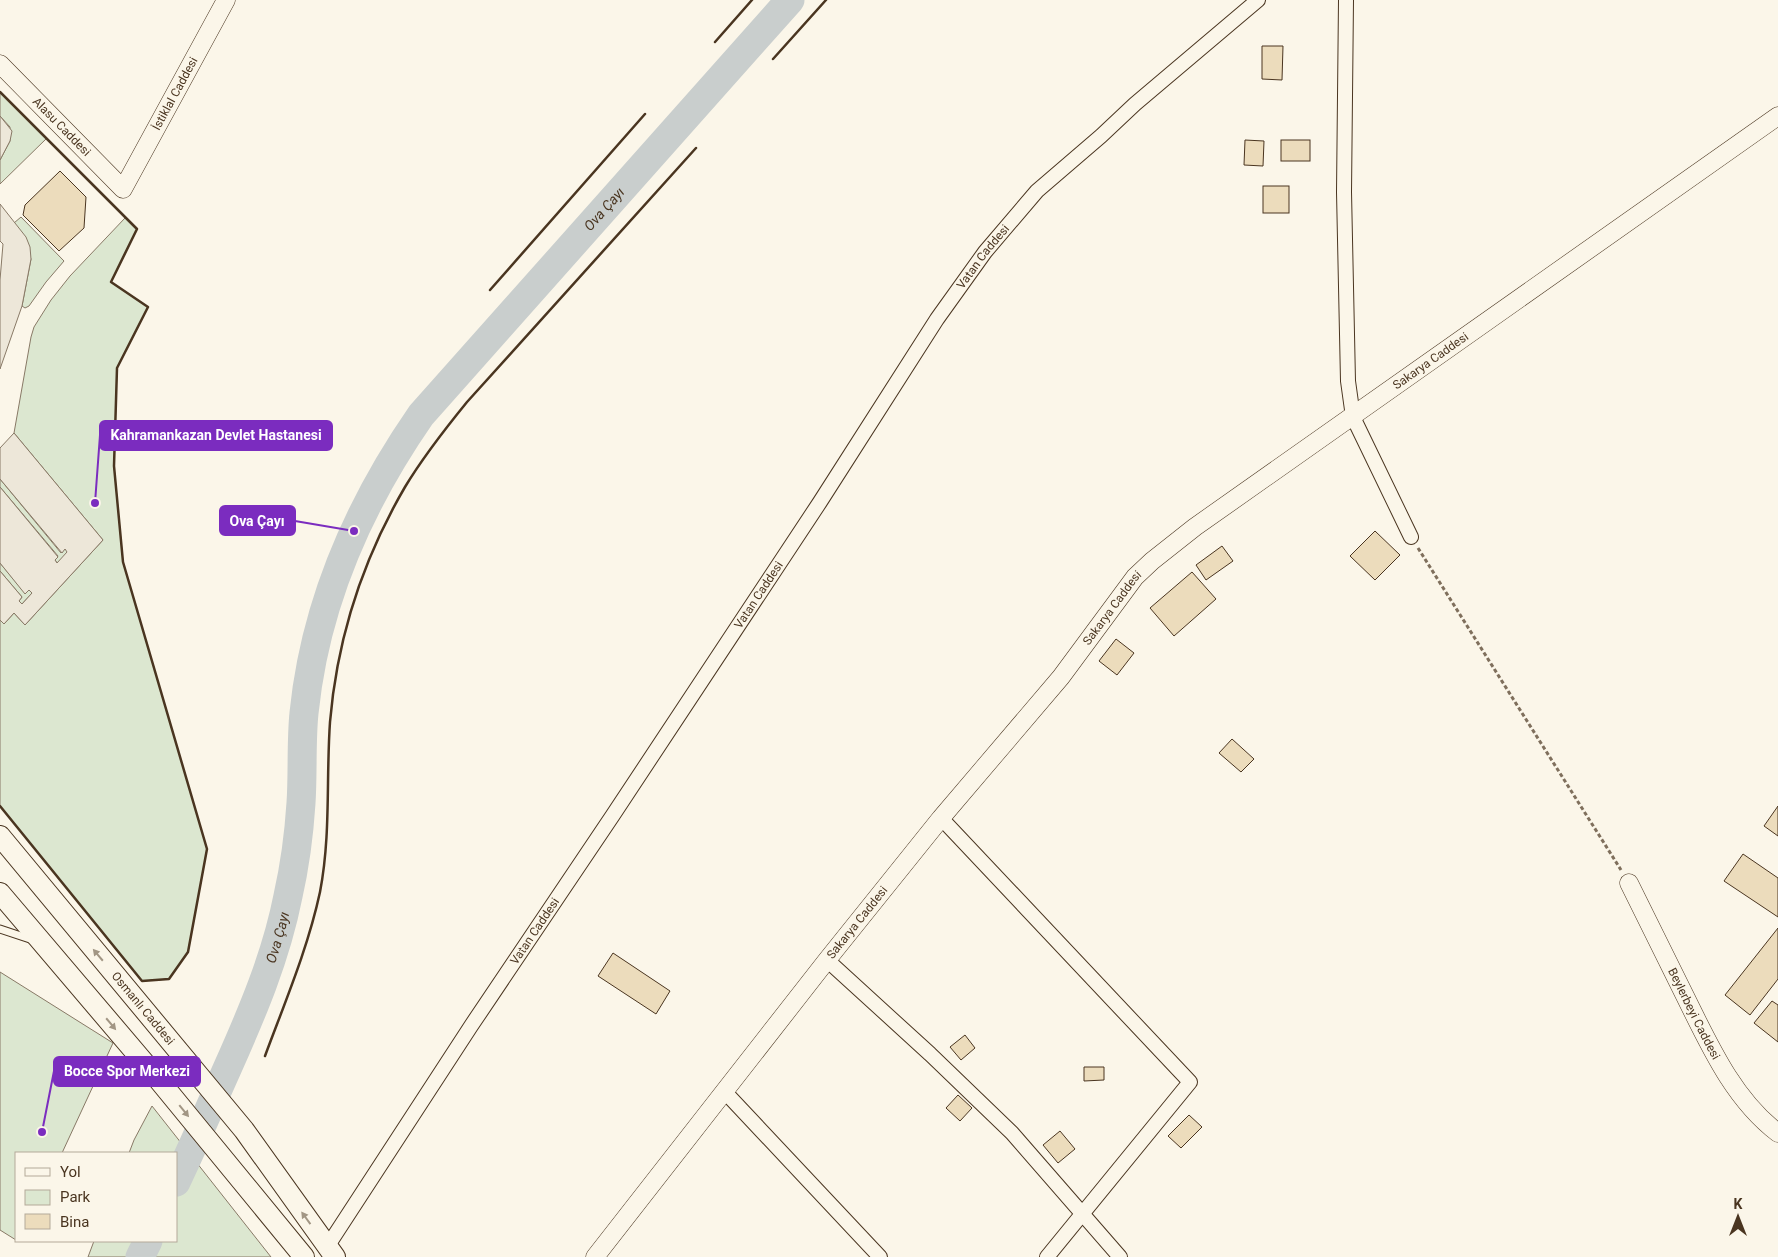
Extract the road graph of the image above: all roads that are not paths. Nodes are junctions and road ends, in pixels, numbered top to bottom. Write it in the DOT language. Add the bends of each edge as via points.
graph roads {
  1 [pos="226,0"];
  2 [pos="1258,0"];
  3 [pos="1346,0"];
  4 [pos="0,64"];
  5 [pos="1778,116"];
  6 [pos="124,189"];
  7 [pos="1353,416"];
  8 [pos="1411,537"];
  9 [pos="941,818"];
  10 [pos="0,836"];
  11 [pos="1629,883"];
  12 [pos="0,893"];
  13 [pos="0,929"];
  14 [pos="43,944"];
  15 [pos="827,960"];
  16 [pos="725,1092"];
  17 [pos="1778,1132"];
  18 [pos="1082,1214"];
  19 [pos="331,1252"];
  20 [pos="304,1257"];
  21 [pos="595,1257"];
  22 [pos="880,1257"];
  23 [pos="1047,1257"];
  24 [pos="1120,1257"];
  1 -- 6 [label="street, İstiklal Caddesi"];
  2 -- 19 [label="street, Vatan Caddesi" via="1037,191 985,252 937,319 820,502 466,1034"];
  3 -- 7 [label="street" via="1344,192 1348,381"];
  4 -- 6 [label="street, Alasu Caddesi"];
  5 -- 7 [label="street, Sakarya Caddesi"];
  7 -- 8 [label="street"];
  7 -- 9 [label="street, Sakarya Caddesi" via="1152,561 1135,578 1061,677"];
  9 -- 15 [label="street, Sakarya Caddesi"];
  9 -- 18 [label="street" via="1190,1082"];
  19 -- 10 [label="main road, Osmanlı Caddesi, one-way" via="244,1130"];
  11 -- 17 [label="street, Beylerbeyi Caddesi" via="1720,1064 1752,1109"];
  12 -- 14 [label="main road"];
  13 -- 14 [label="lane"];
  14 -- 20 [label="main road, one-way"];
  15 -- 16 [label="street, Sakarya Caddesi"];
  15 -- 18 [label="street" via="1005,1126"];
  16 -- 21 [label="street, Sakarya Caddesi"];
  16 -- 22 [label="street"];
  18 -- 23 [label="street"];
  18 -- 24 [label="street"];
}
